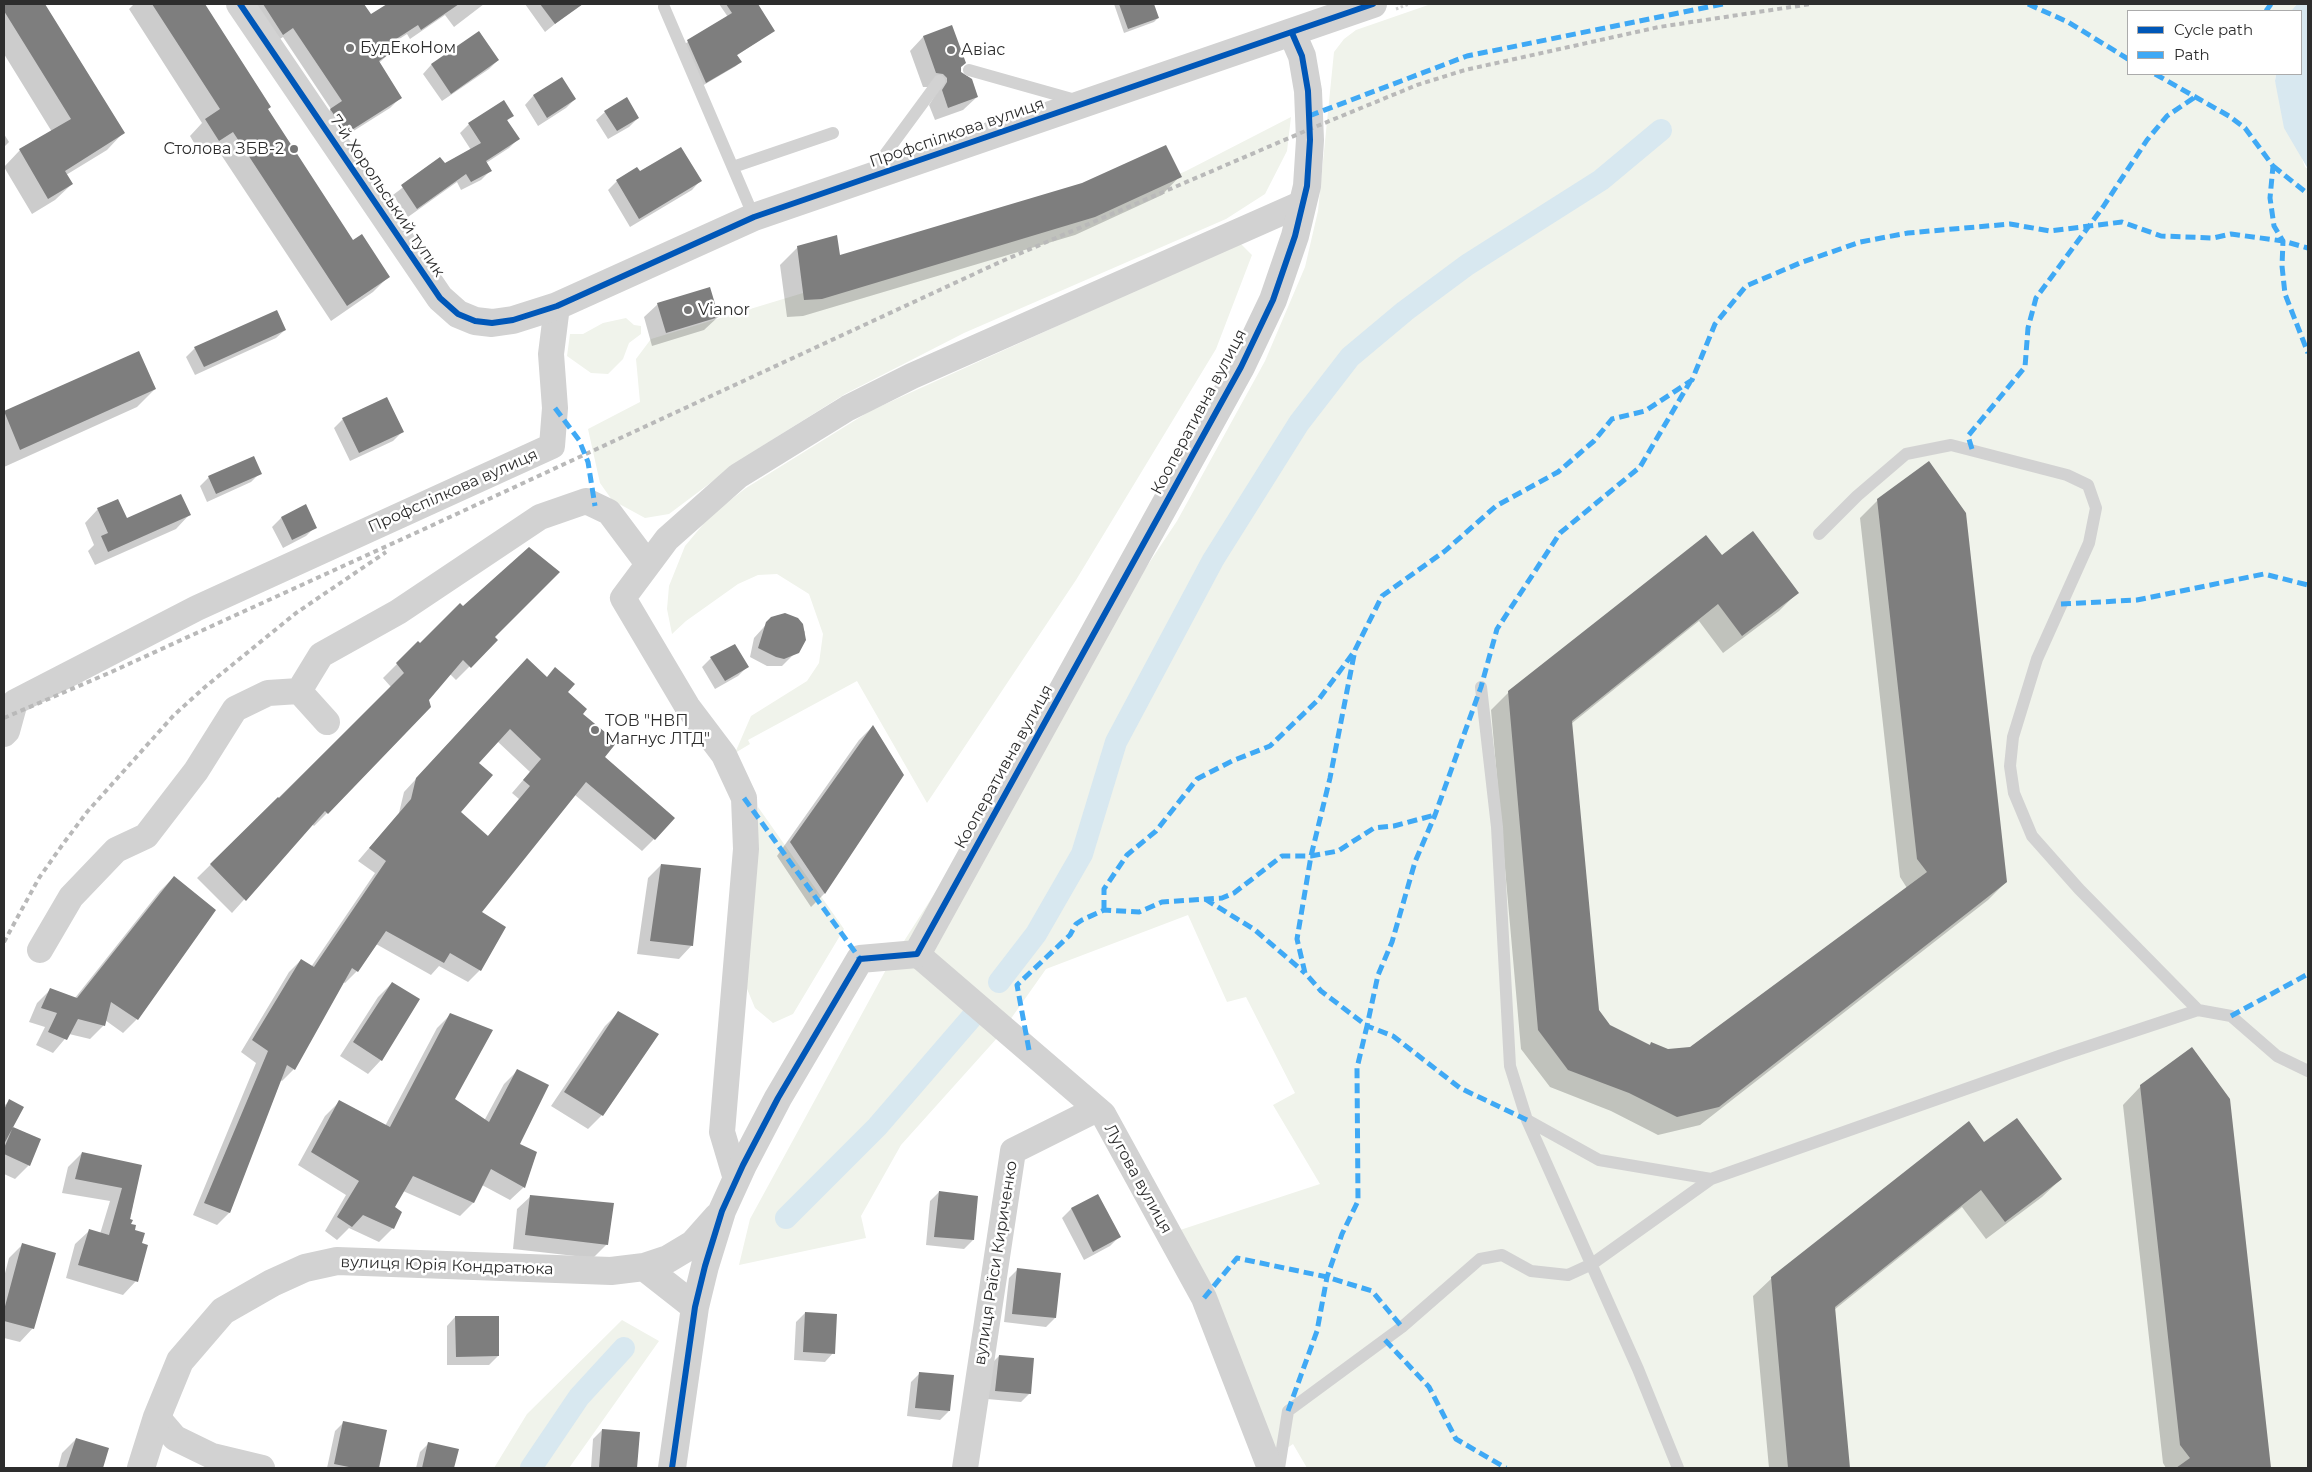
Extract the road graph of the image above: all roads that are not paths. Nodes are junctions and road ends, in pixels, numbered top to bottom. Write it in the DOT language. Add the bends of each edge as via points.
graph roads {
  1 [pos="240,4"];
  2 [pos="664,7"];
  3 [pos="1383,7"];
  4 [pos="1292,33"];
  5 [pos="969,70"];
  6 [pos="939,81"];
  7 [pos="1088,103"];
  8 [pos="833,133"];
  9 [pos="733,167"];
  10 [pos="868,177"];
  11 [pos="1303,203"];
  12 [pos="754,217"];
  13 [pos="557,306"];
  14 [pos="1819,534"];
  15 [pos="648,564"];
  16 [pos="1481,688"];
  17 [pos="299,691"];
  18 [pos="326,722"];
  19 [pos="5,734"];
  20 [pos="40,950"];
  21 [pos="917,954"];
  22 [pos="2198,1010"];
  23 [pos="2308,1071"];
  24 [pos="1097,1109"];
  25 [pos="1527,1120"];
  26 [pos="736,1179"];
  27 [pos="1712,1179"];
  28 [pos="722,1211"];
  29 [pos="1592,1264"];
  30 [pos="644,1267"];
  31 [pos="696,1307"];
  32 [pos="157,1417"];
  33 [pos="141,1468"];
  34 [pos="262,1468"];
  35 [pos="672,1468"];
  36 [pos="965,1468"];
  37 [pos="1270,1468"];
  38 [pos="1279,1468"];
  39 [pos="1678,1468"];
  1 -- 13 [label="street, 7-й Хорольський тупик" via="440,298 458,314 492,324"];
  2 -- 9 [label="lane"];
  3 -- 4 [label="street, Профспілкова вулиця"];
  4 -- 7 [label="street, Профспілкова вулиця"];
  4 -- 11 [label="street, Кооперативна вулиця" via="1302,56 1308,91 1310,140"];
  5 -- 7 [label="lane"];
  6 -- 10 [label="lane"];
  7 -- 10 [label="street, Профспілкова вулиця"];
  8 -- 9 [label="lane"];
  9 -- 12 [label="lane"];
  10 -- 12 [label="street, Профспілкова вулиця"];
  11 -- 15 [label="street" via="912,376 848,408 738,476 667,539"];
  11 -- 21 [label="street, Кооперативна вулиця" via="1273,300 1241,368"];
  12 -- 13 [label="street, Профспілкова вулиця"];
  13 -- 19 [label="street, Профспілкова вулиця" via="551,354 555,408 552,446 197,608 15,702"];
  14 -- 22 [label="lane" via="1856,496 1906,454 1952,445 2067,476 2088,485 2096,508 2089,543 2038,660 2013,738 2010,766 2014,793 2032,836 2079,889"];
  15 -- 17 [label="street" via="609,512 586,501 540,517 398,612 320,655"];
  15 -- 26 [label="street" via="623,598 688,706 724,755 744,798 746,849 722,1132"];
  16 -- 25 [label="lane" via="1497,827 1510,1066"];
  17 -- 18 [label="street"];
  17 -- 20 [label="street" via="268,693 235,709 196,771 146,836 116,850 71,897"];
  21 -- 24 [label="street, Лугова вулиця"];
  21 -- 26 [label="street" via="860,958 778,1098"];
  22 -- 23 [label="lane" via="2231,1016 2277,1056"];
  22 -- 27 [label="lane"];
  24 -- 36 [label="street, вулиця Раїси Кириченко" via="1013,1151"];
  24 -- 37 [label="street, Лугова вулиця" via="1103,1114 1204,1298"];
  25 -- 27 [label="lane" via="1599,1160"];
  25 -- 29 [label="lane"];
  26 -- 28 [label="street"];
  27 -- 29 [label="lane"];
  28 -- 30 [label="street, вулиця Юрія Кондратюка" via="693,1244 668,1259"];
  28 -- 31 [label="street"];
  29 -- 38 [label="lane" via="1568,1275 1531,1271 1502,1255 1480,1259 1402,1326 1288,1411"];
  29 -- 39 [label="lane"];
  30 -- 31 [label="street"];
  30 -- 32 [label="street, вулиця Юрія Кондратюка" via="611,1271 337,1261 305,1268 224,1311 180,1361"];
  31 -- 35 [label="street"];
  32 -- 33 [label="street, вулиця Юрія Кондратюка"];
  32 -- 34 [label="street" via="175,1438 212,1456"];
}
